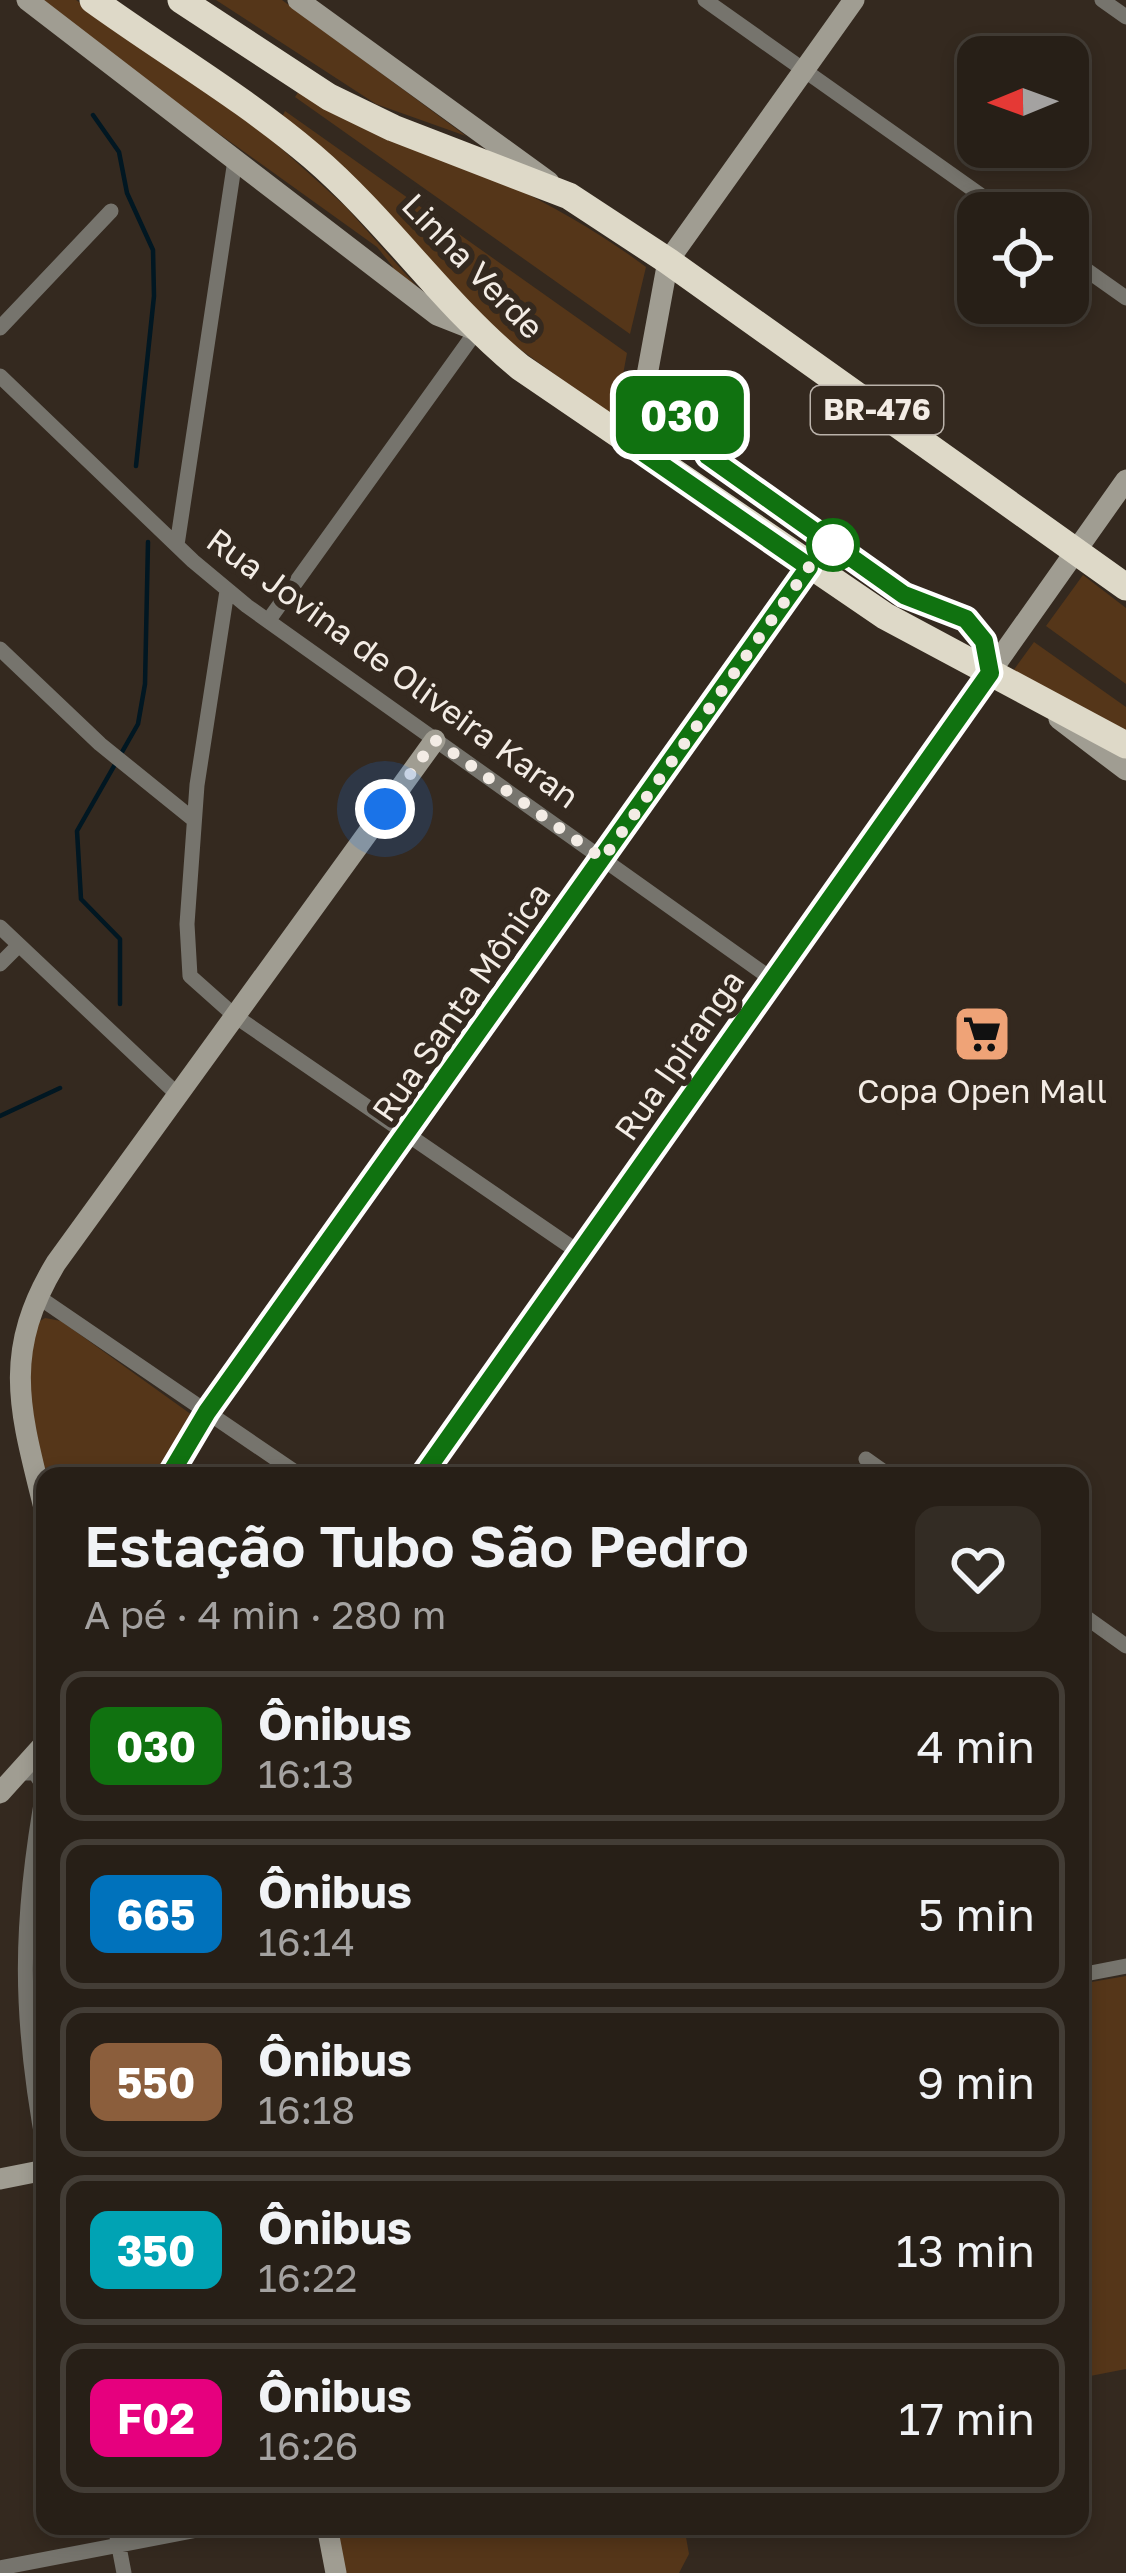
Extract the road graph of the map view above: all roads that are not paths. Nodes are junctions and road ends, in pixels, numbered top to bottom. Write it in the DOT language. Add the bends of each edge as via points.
graph roads {
  1 [pos="27,0"];
  2 [pos="93,0"];
  3 [pos="182,0"];
  4 [pos="298,0"];
  5 [pos="705,0"];
  6 [pos="854,0"];
  7 [pos="1102,0"];
  8 [pos="1126,16"];
  9 [pos="804,70"];
  10 [pos="235,160"];
  11 [pos="976,192"];
  12 [pos="569,196"];
  13 [pos="111,211"];
  14 [pos="668,261"];
  15 [pos="1089,272"];
  16 [pos="1126,298"];
  17 [pos="0,328"];
  18 [pos="477,330"];
  19 [pos="0,376"];
  20 [pos="634,446"];
  21 [pos="1126,480"];
  22 [pos="176,545"];
  23 [pos="1075,552"];
  24 [pos="809,567"];
  25 [pos="1126,586"];
  26 [pos="227,591"];
  27 [pos="268,621"];
  28 [pos="0,649"];
  29 [pos="990,673"];
  30 [pos="1021,689"];
  31 [pos="435,740"];
  32 [pos="1126,745"];
  33 [pos="1126,770"];
  34 [pos="194,820"];
  35 [pos="603,859"];
  36 [pos="0,927"];
  37 [pos="19,945"];
  38 [pos="0,964"];
  39 [pos="773,980"];
  40 [pos="235,1016"];
  41 [pos="178,1095"];
  42 [pos="408,1135"];
  43 [pos="580,1253"];
  44 [pos="37,1297"];
  45 [pos="207,1412"];
  46 [pos="866,1459"];
  47 [pos="174,1467"];
  48 [pos="288,1467"];
  49 [pos="428,1467"];
  50 [pos="877,1467"];
  51 [pos="36,1475"];
  52 [pos="1089,1619"];
  53 [pos="1126,1646"];
  54 [pos="36,1754"];
  55 [pos="21,1773"];
  56 [pos="36,1774"];
  57 [pos="0,1793"];
  58 [pos="36,1824"];
  59 [pos="1126,1966"];
  60 [pos="1089,1973"];
  61 [pos="36,2094"];
  62 [pos="36,2172"];
  63 [pos="0,2179"];
  64 [pos="117,2535"];
  65 [pos="171,2535"];
  66 [pos="329,2535"];
  67 [pos="119,2545"];
  68 [pos="0,2568"];
  69 [pos="124,2573"];
  70 [pos="336,2573"];
  1 -- 10 [label="main road"];
  2 -- 18 [label="highway, Linha Verde" via="314,158"];
  3 -- 12 [label="highway, Linha Verde / BR-476" via="329,97"];
  4 -- 12 [label="main road"];
  5 -- 9 [label="street"];
  6 -- 9 [label="main road"];
  7 -- 8 [label="street"];
  9 -- 11 [label="street"];
  9 -- 14 [label="main road"];
  10 -- 18 [label="main road" via="437,316"];
  10 -- 22 [label="street"];
  12 -- 14 [label="highway, Linha Verde / BR-476"];
  13 -- 17 [label="street"];
  14 -- 20 [label="main road"];
  14 -- 23 [label="highway, Linha Verde / BR-476"];
  15 -- 16 [label="street"];
  18 -- 20 [label="highway, Linha Verde"];
  18 -- 27 [label="street"];
  19 -- 22 [label="street, Rua Jovina de Oliveira Karan"];
  20 -- 24 [label="highway, Linha Verde"];
  21 -- 23 [label="main road, Rua Ipiranga"];
  22 -- 26 [label="street, Rua Jovina de Oliveira Karan"];
  23 -- 25 [label="highway, Linha Verde / BR-476"];
  23 -- 29 [label="main road, Rua Ipiranga"];
  24 -- 29 [label="highway, Linha Verde"];
  24 -- 35 [label="main road, Rua Santa Mônica"];
  26 -- 27 [label="street, Rua Jovina de Oliveira Karan"];
  26 -- 34 [label="street"];
  27 -- 31 [label="street, Rua Jovina de Oliveira Karan"];
  28 -- 34 [label="street"];
  29 -- 30 [label="highway, Linha Verde"];
  29 -- 39 [label="main road, Rua Ipiranga"];
  30 -- 32 [label="highway, Linha Verde"];
  30 -- 33 [label="main road"];
  31 -- 35 [label="street, Rua Jovina de Oliveira Karan"];
  31 -- 40 [label="main road"];
  34 -- 40 [label="street" via="187,964 196,985"];
  35 -- 39 [label="street, Rua Jovina de Oliveira Karan"];
  35 -- 42 [label="main road, Rua Santa Mônica"];
  36 -- 37 [label="street"];
  37 -- 38 [label="street"];
  37 -- 41 [label="street"];
  39 -- 43 [label="main road, Rua Ipiranga"];
  40 -- 41 [label="main road"];
  40 -- 42 [label="street"];
  41 -- 44 [label="main road"];
  42 -- 43 [label="street"];
  42 -- 45 [label="main road, Rua Santa Mônica"];
  43 -- 49 [label="main road, Rua Ipiranga"];
  44 -- 45 [label="street"];
  44 -- 51 [label="main road" via="18,1368"];
  45 -- 47 [label="main road, Rua Santa Mônica"];
  45 -- 48 [label="street"];
  46 -- 50 [label="street"];
  52 -- 53 [label="street"];
  54 -- 55 [label="main road"];
  55 -- 56 [label="street"];
  55 -- 57 [label="main road"];
  58 -- 61 [label="street" via="23,1945"];
  59 -- 60 [label="street"];
  62 -- 63 [label="main road"];
  64 -- 67 [label="street"];
  65 -- 67 [label="street"];
  66 -- 70 [label="main road"];
  67 -- 68 [label="street"];
  67 -- 69 [label="street"];
}
